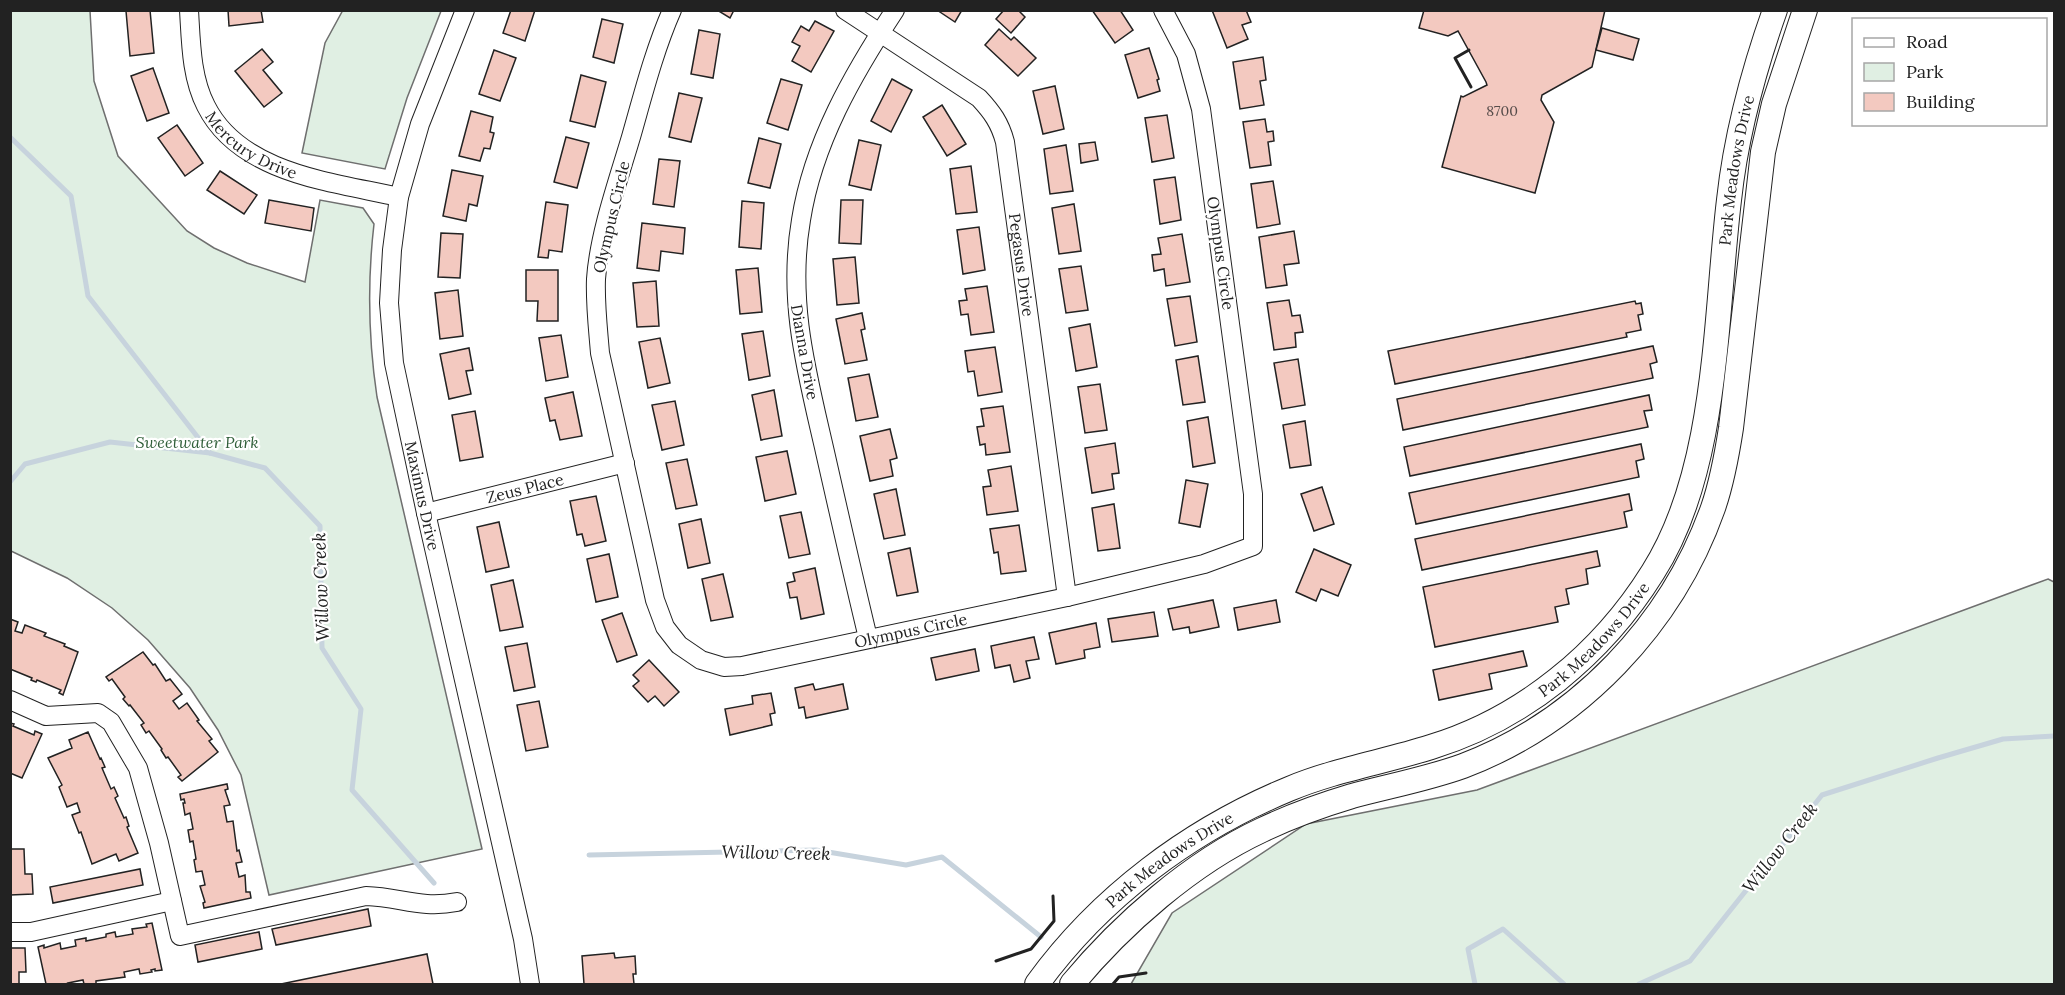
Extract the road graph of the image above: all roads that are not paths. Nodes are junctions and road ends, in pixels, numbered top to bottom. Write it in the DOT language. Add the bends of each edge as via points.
graph roads {
  1 [pos="189,10"];
  2 [pos="465,10"];
  3 [pos="672,10"];
  4 [pos="845,10"];
  5 [pos="896,10"];
  6 [pos="1163,10"];
  7 [pos="1775,10"];
  8 [pos="1804,10"];
  9 [pos="880,34"];
  10 [pos="399,197"];
  11 [pos="625,464"];
  12 [pos="426,513"];
  13 [pos="1067,597"];
  14 [pos="868,638"];
  15 [pos="10,700"];
  16 [pos="172,901"];
  17 [pos="457,902"];
  18 [pos="10,932"];
  19 [pos="530,984"];
  20 [pos="1037,984"];
  21 [pos="1072,984"];
  1 -- 10 [label="street, Mercury Drive" via="195,75 206,106 225,132 251,154 278,168"];
  2 -- 10 [label="street, Maximus Drive" via="420,124"];
  3 -- 11 [label="street, Olympus Circle" via="619,176 596,279 600,353"];
  4 -- 9 [label="street, Pegasus Drive"];
  5 -- 9 [label="street, Dianna Drive"];
  6 -- 13 [label="street, Olympus Circle" via="1186,54 1201,109 1253,494 1253,546 1204,564"];
  7 -- 20 [label="main road, Park Meadows Drive" via="1751,83 1736,154 1709,393 1693,480 1667,546 1633,602 1568,671 1544,691 1488,725 1434,746 1318,778 1237,812 1208,830 1150,868 1104,908"];
  8 -- 21 [label="main road, Park Meadows Drive" via="1763,152 1724,471 1699,543 1639,640 1584,693 1499,750 1430,776 1297,815 1214,858 1151,903"];
  9 -- 13 [label="street, Pegasus Drive" via="979,98 1001,126"];
  9 -- 14 [label="street, Dianna Drive" via="848,88 809,184 801,221 795,296 801,349"];
  10 -- 12 [label="street, Maximus Drive" via="389,303 394,363"];
  11 -- 12 [label="street, Zeus Place"];
  11 -- 14 [label="street, Olympus Circle" via="655,600 665,627 700,660 724,667 742,666"];
  12 -- 19 [label="street, Maximus Drive"];
  13 -- 14 [label="street, Olympus Circle"];
  15 -- 16 [label="street" via="46,716 98,713 111,722 138,768"];
  16 -- 17 [label="street" via="180,936 366,896 430,906"];
  16 -- 18 [label="street" via="31,932"];
}
